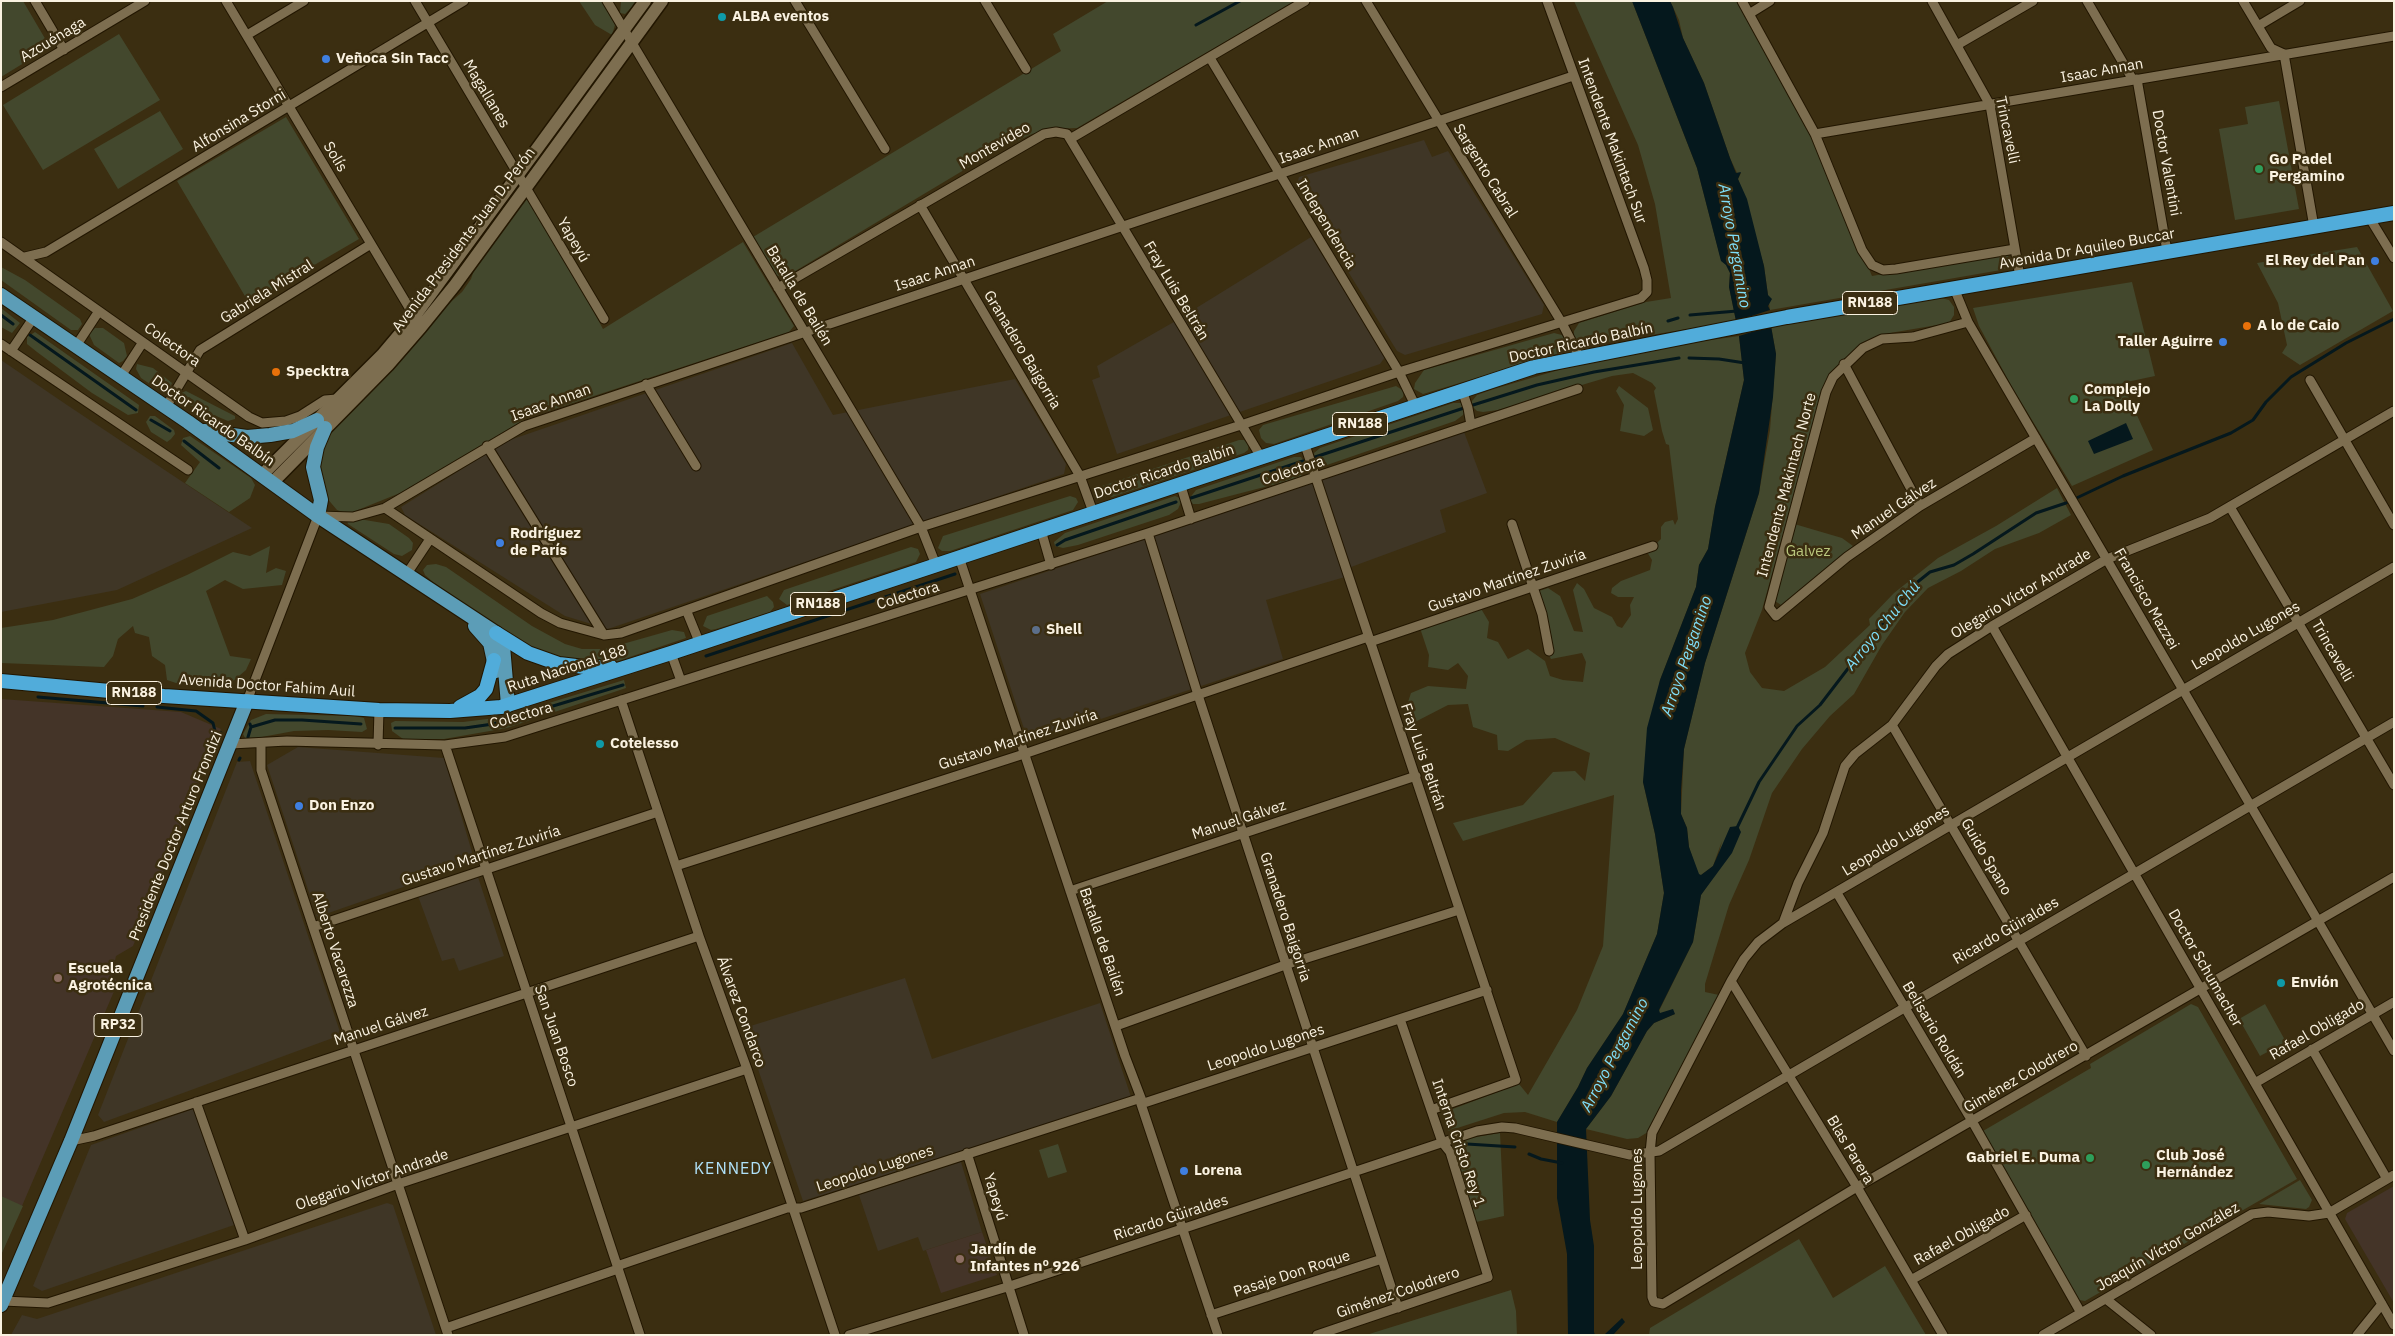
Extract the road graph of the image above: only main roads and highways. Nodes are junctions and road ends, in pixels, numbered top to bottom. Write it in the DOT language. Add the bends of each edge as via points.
graph roads {
  1 [pos="646,1"];
  2 [pos="662,1"];
  3 [pos="522,180"];
  4 [pos="2394,213"];
  5 [pos="1,295"];
  6 [pos="418,322"];
  7 [pos="1701,334"];
  8 [pos="321,424"];
  9 [pos="200,431"];
  10 [pos="267,479"];
  11 [pos="318,516"];
  12 [pos="406,575"];
  13 [pos="496,633"];
  14 [pos="494,660"];
  15 [pos="642,662"];
  16 [pos="1,682"];
  17 [pos="247,701"];
  18 [pos="504,706"];
  19 [pos="450,711"];
  20 [pos="2,1303"];
  1 -- 3 [label="main road, Avenida Presidente Juan D. Perón"];
  2 -- 3 [label="main road, Avenida Presidente Juan D. Perón" via="632,44"];
  3 -- 6 [label="main road, Avenida Presidente Juan D. Perón" via="455,285"];
  4 -- 7 [label="highway, Avenida Dr Aquileo Buccar / RN188"];
  5 -- 9 [label="main road, Doctor Ricardo Balbín"];
  6 -- 8 [label="main road, Avenida Presidente Juan D. Perón" via="337,399"];
  6 -- 8 [label="main road, Avenida Presidente Juan D. Perón" via="388,365"];
  7 -- 15 [label="highway, Doctor Ricardo Balbín / RN188" via="1534,367"];
  8 -- 9 [label="main road" via="247,437"];
  8 -- 10 [label="main road, Avenida Presidente Juan D. Perón"];
  8 -- 11 [label="main road" via="313,467 321,500"];
  9 -- 10 [label="main road, Doctor Ricardo Balbín"];
  10 -- 11 [label="main road, Doctor Ricardo Balbín"];
  11 -- 12 [label="main road, Doctor Ricardo Balbín"];
  12 -- 13 [label="main road, Doctor Ricardo Balbín"];
  12 -- 14 [label="main road, Doctor Ricardo Balbín" via="481,631 490,642"];
  13 -- 15 [label="highway" via="528,653 559,664 593,668"];
  13 -- 18 [label="main road" via="503,646"];
  14 -- 18 [label="main road, Doctor Ricardo Balbín"];
  14 -- 19 [label="highway" via="489,680 480,696"];
  15 -- 18 [label="highway, Ruta Nacional 188 / RN188"];
  16 -- 17 [label="highway, Avenida Doctor Fahim Auil / RN188"];
  17 -- 19 [label="highway, Avenida Doctor Fahim Auil / RN188"];
  17 -- 20 [label="main road, Presidente Doctor Arturo Frondizi / RP32"];
  18 -- 19 [label="highway, Avenida Doctor Fahim Auil / RN188"];
}
